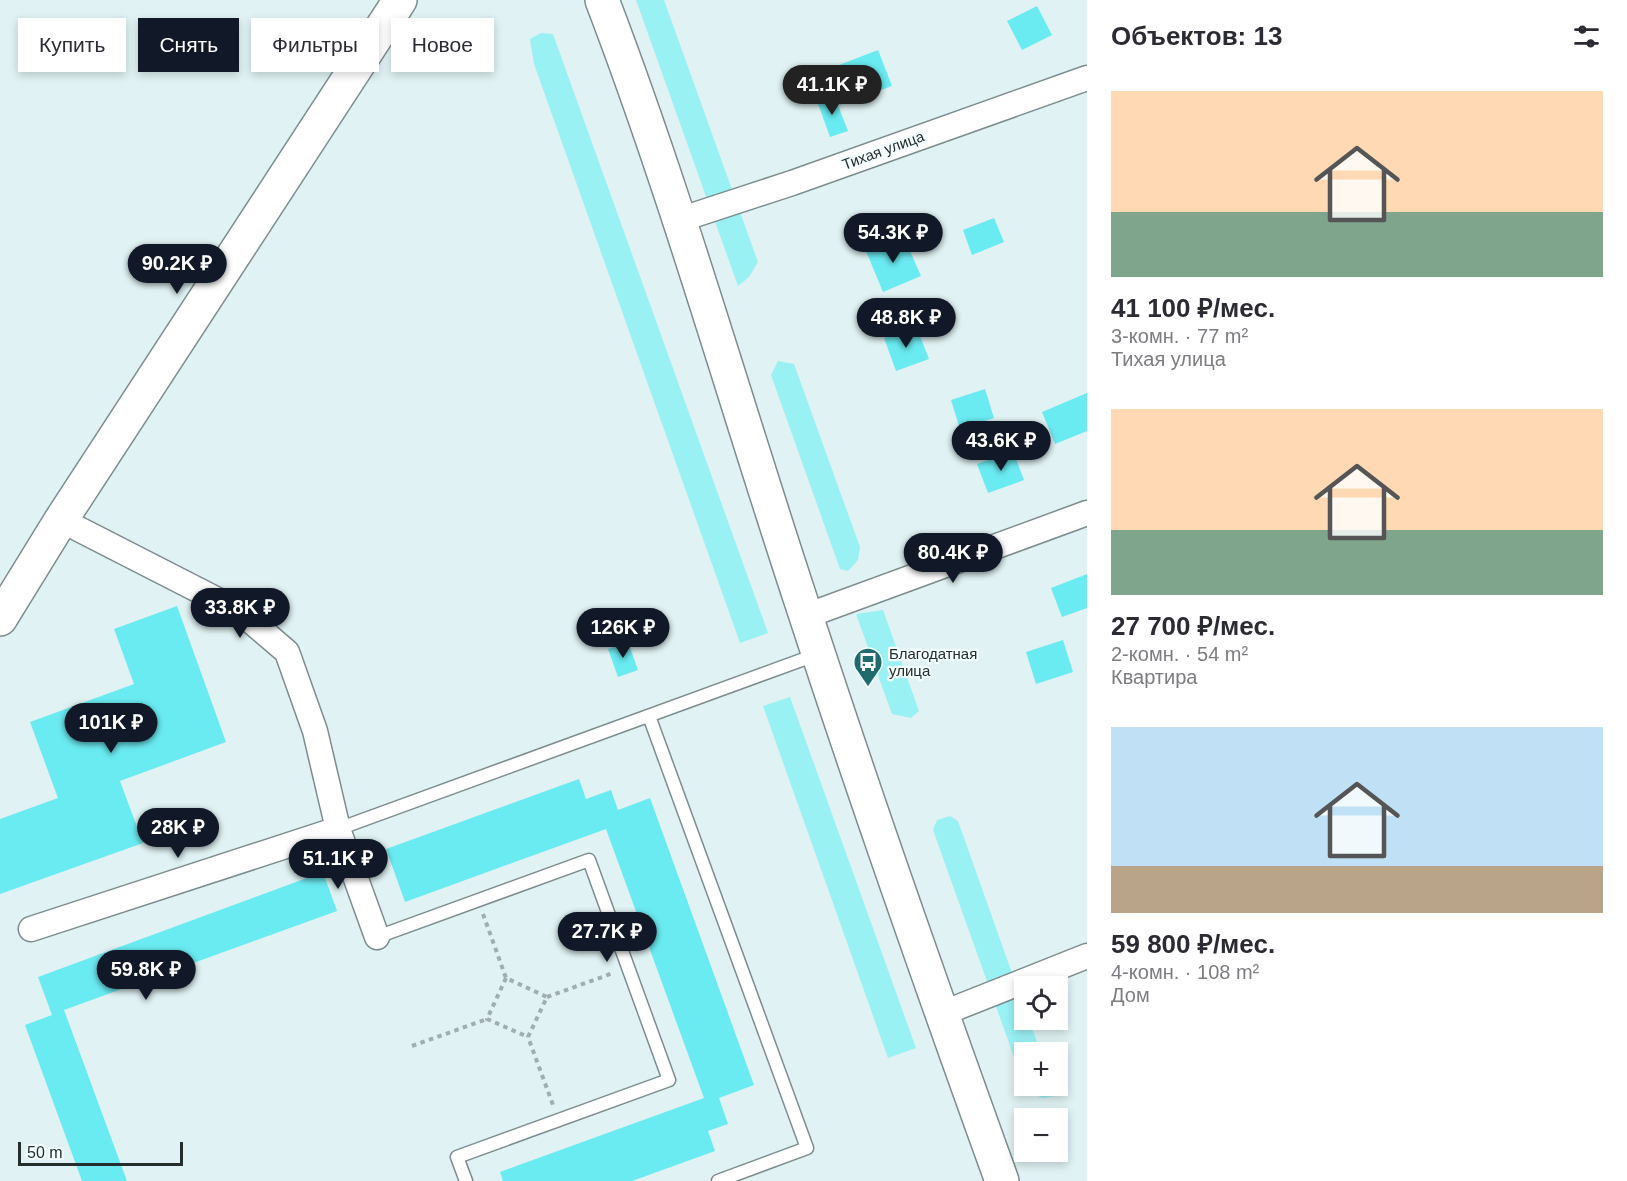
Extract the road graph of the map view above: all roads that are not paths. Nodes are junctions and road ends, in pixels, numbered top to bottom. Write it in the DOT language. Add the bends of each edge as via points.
graph roads {
  1 [pos="399,0"];
  2 [pos="602,0"];
  3 [pos="1087,78"];
  4 [pos="679,220"];
  5 [pos="1087,513"];
  6 [pos="61,520"];
  7 [pos="806,616"];
  8 [pos="0,620"];
  9 [pos="819,654"];
  10 [pos="649,716"];
  11 [pos="338,829"];
  12 [pos="31,929"];
  13 [pos="377,937"];
  14 [pos="1087,956"];
  15 [pos="941,1014"];
  16 [pos="466,1181"];
  17 [pos="718,1181"];
  18 [pos="1002,1181"];
  1 -- 6 [label="street"];
  2 -- 4 [label="street"];
  3 -- 4 [label="street, Тихая улица"];
  4 -- 7 [label="street"];
  5 -- 7 [label="street"];
  6 -- 8 [label="street"];
  6 -- 11 [label="street" via="239,611 287,652 315,731"];
  7 -- 9 [label="street"];
  9 -- 10 [label="lane"];
  9 -- 15 [label="street"];
  10 -- 11 [label="lane"];
  10 -- 17 [label="lane" via="807,1148"];
  11 -- 12 [label="street"];
  11 -- 13 [label="street"];
  13 -- 16 [label="lane" via="589,860 669,1080 457,1157"];
  14 -- 15 [label="street"];
  15 -- 18 [label="street"];
}
